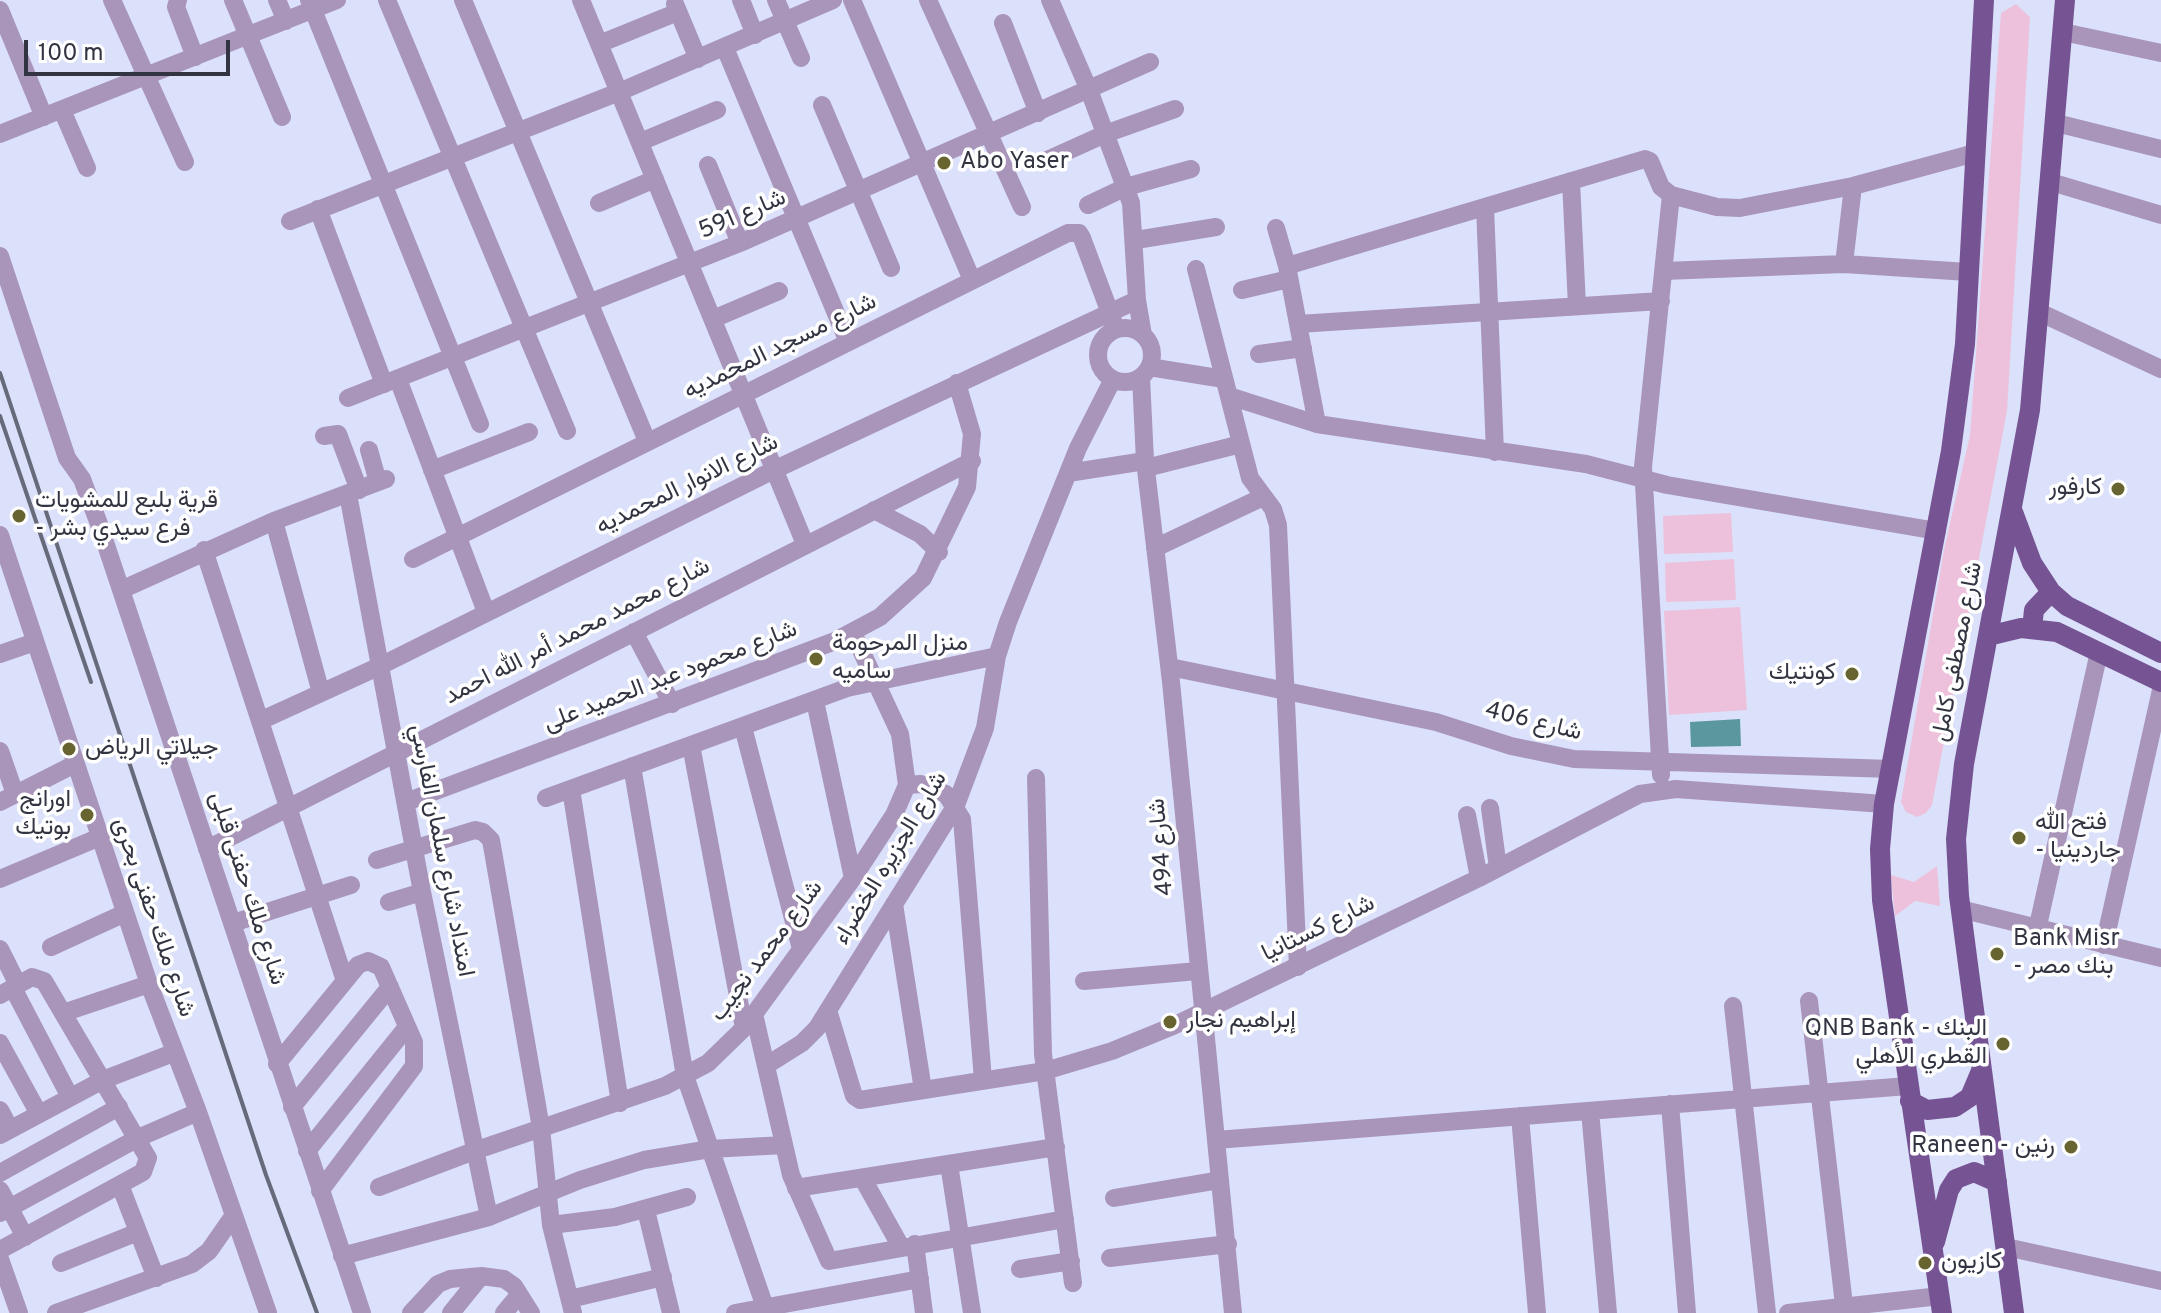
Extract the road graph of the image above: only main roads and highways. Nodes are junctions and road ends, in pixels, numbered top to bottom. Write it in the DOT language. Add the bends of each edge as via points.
graph roads {
  1 [pos="1984,0"];
  2 [pos="2065,0"];
  3 [pos="2012,508"];
  4 [pos="2051,592"];
  5 [pos="2032,628"];
  6 [pos="1988,636"];
  7 [pos="2161,653"];
  8 [pos="2161,682"];
  9 [pos="1981,1071"];
  10 [pos="1909,1094"];
  11 [pos="1997,1182"];
  12 [pos="1933,1252"];
  13 [pos="1941,1304"];
  14 [pos="2014,1313"];
  1 -- 10 [label="main road, شارع مصطفى كامل" via="1964,359 1884,804 1880,877"];
  2 -- 3 [label="main road, شارع مصطفى كامل" via="2041,313"];
  3 -- 4 [label="main road" via="2024,545"];
  3 -- 6 [label="main road, شارع مصطفى كامل"];
  4 -- 5 [label="main road" via="2034,610"];
  4 -- 7 [label="main road" via="2067,606"];
  5 -- 6 [label="main road"];
  5 -- 8 [label="main road" via="2057,632"];
  6 -- 9 [label="main road, شارع مصطفى كامل" via="1960,789 1956,854"];
  9 -- 10 [label="main road" via="1970,1097 1955,1107 1927,1110"];
  9 -- 11 [label="main road, شارع مصطفى كامل"];
  10 -- 12 [label="main road, شارع مصطفى كامل"];
  11 -- 12 [label="main road" via="1974,1172 1956,1179"];
  11 -- 14 [label="main road, شارع مصطفى كامل"];
  12 -- 13 [label="main road, شارع مصطفى كامل"];
}
